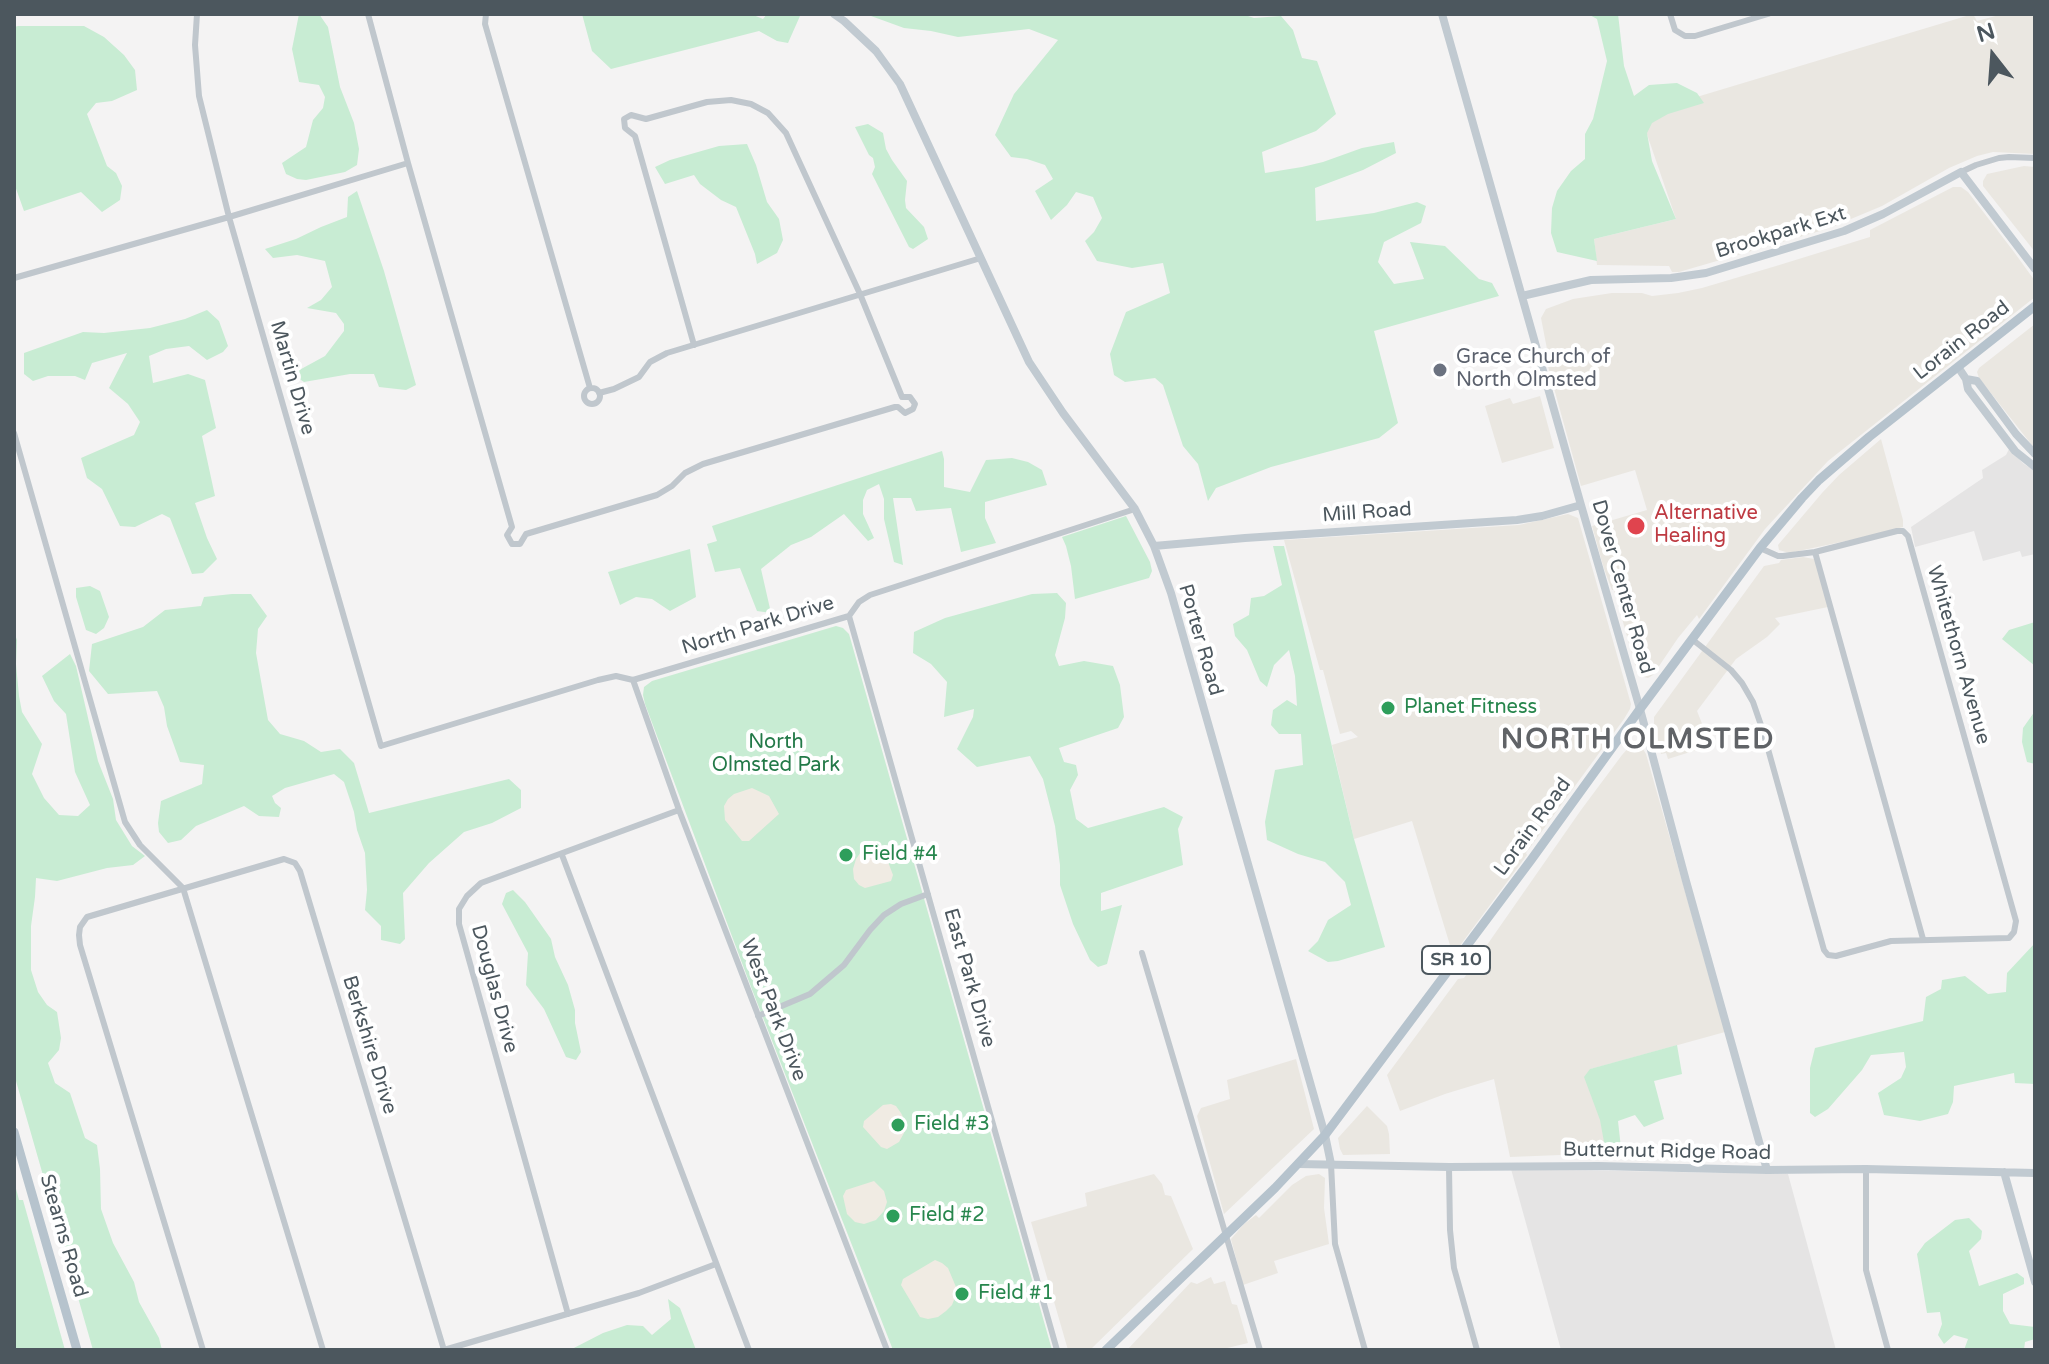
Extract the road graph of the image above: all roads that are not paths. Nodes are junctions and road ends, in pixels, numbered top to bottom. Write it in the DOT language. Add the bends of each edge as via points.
graph roads {
  1 [pos="197,14"];
  2 [pos="368,14"];
  3 [pos="486,14"];
  4 [pos="834,14"];
  5 [pos="1442,14"];
  6 [pos="1670,14"];
  7 [pos="1768,14"];
  8 [pos="646,119"];
  9 [pos="635,136"];
  10 [pos="2035,158"];
  11 [pos="408,163"];
  12 [pos="1961,172"];
  13 [pos="229,217"];
  14 [pos="981,258"];
  15 [pos="2035,269"];
  16 [pos="14,278"];
  17 [pos="860,294"];
  18 [pos="1522,296"];
  19 [pos="2035,306"];
  20 [pos="694,345"];
  21 [pos="1958,367"];
  22 [pos="1966,379"];
  23 [pos="590,388"];
  24 [pos="599,393"];
  25 [pos="902,397"];
  26 [pos="898,407"];
  27 [pos="14,433"];
  28 [pos="2035,454"];
  29 [pos="2035,467"];
  30 [pos="1581,505"];
  31 [pos="1135,509"];
  32 [pos="512,527"];
  33 [pos="526,534"];
  34 [pos="1154,546"];
  35 [pos="1760,548"];
  36 [pos="1815,552"];
  37 [pos="849,616"];
  38 [pos="1693,640"];
  39 [pos="633,680"];
  40 [pos="1640,709"];
  41 [pos="381,746"];
  42 [pos="679,810"];
  43 [pos="562,855"];
  44 [pos="183,888"];
  45 [pos="928,894"];
  46 [pos="1923,939"];
  47 [pos="1142,953"];
  48 [pos="758,1016"];
  49 [pos="14,1132"];
  50 [pos="1325,1135"];
  51 [pos="1299,1164"];
  52 [pos="1331,1164"];
  53 [pos="1449,1167"];
  54 [pos="1866,1169"];
  55 [pos="1767,1170"];
  56 [pos="2004,1172"];
  57 [pos="2035,1173"];
  58 [pos="1225,1236"];
  59 [pos="716,1264"];
  60 [pos="2035,1282"];
  61 [pos="568,1314"];
  62 [pos="77,1350"];
  63 [pos="203,1350"];
  64 [pos="323,1350"];
  65 [pos="444,1350"];
  66 [pos="749,1350"];
  67 [pos="887,1350"];
  68 [pos="1057,1350"];
  69 [pos="1106,1350"];
  70 [pos="1260,1350"];
  71 [pos="1365,1350"];
  72 [pos="1477,1350"];
  73 [pos="1888,1350"];
  1 -- 13 [label="street, Martin Drive" via="199,96"];
  2 -- 11 [label="street"];
  3 -- 23 [label="street"];
  4 -- 14 [label="street, Porter Road" via="876,51 900,84"];
  5 -- 18 [label="street, Dover Center Road"];
  6 -- 7 [label="street" via="1675,30 1685,36"];
  8 -- 9 [label="street"];
  8 -- 9 [label="street" via="624,119"];
  8 -- 17 [label="street" via="731,100 768,113 786,133"];
  9 -- 20 [label="street"];
  10 -- 12 [label="street, Brookpark Ext" via="1999,158"];
  11 -- 13 [label="street"];
  11 -- 32 [label="street"];
  12 -- 15 [label="street"];
  12 -- 18 [label="street, Brookpark Ext" via="1853,227 1706,273 1591,280"];
  13 -- 16 [label="street"];
  13 -- 41 [label="street, Martin Drive"];
  14 -- 17 [label="street"];
  14 -- 31 [label="street, Porter Road" via="1029,362"];
  17 -- 20 [label="street"];
  17 -- 25 [label="street"];
  18 -- 30 [label="street, Dover Center Road"];
  19 -- 21 [label="main road, Lorain Road / SR 10"];
  20 -- 24 [label="street" via="667,353 650,362 639,377"];
  21 -- 22 [label="street"];
  21 -- 35 [label="main road, Lorain Road / SR 10" via="1819,480"];
  22 -- 28 [label="street" via="1977,381"];
  22 -- 29 [label="street" via="2015,451"];
  23 -- 24 [label="street"];
  23 -- 24 [label="street" via="584,394 588,403 597,402"];
  25 -- 26 [label="street"];
  25 -- 26 [label="street" via="915,404 908,413"];
  26 -- 33 [label="street" via="703,464 649,498"];
  27 -- 44 [label="street" via="125,822"];
  30 -- 34 [label="street, Mill Road" via="1517,520"];
  30 -- 40 [label="street, Dover Center Road"];
  31 -- 34 [label="street, Porter Road"];
  31 -- 37 [label="street, North Park Drive" via="870,595"];
  32 -- 33 [label="street"];
  32 -- 33 [label="street" via="507,535 512,544 520,544"];
  34 -- 50 [label="street, Porter Road"];
  35 -- 36 [label="street, Whitethorn Avenue" via="1778,556"];
  35 -- 38 [label="main road, Lorain Road / SR 10"];
  36 -- 46 [label="street"];
  36 -- 46 [label="street, Whitethorn Avenue" via="1897,531 1908,536 2016,921 2009,938"];
  37 -- 39 [label="street, North Park Drive"];
  37 -- 45 [label="street, East Park Drive"];
  38 -- 40 [label="main road, Lorain Road / SR 10"];
  38 -- 46 [label="street" via="1731,670 1753,702 1824,950 1836,956 1891,941"];
  39 -- 41 [label="street, North Park Drive" via="598,680"];
  39 -- 42 [label="street, West Park Drive"];
  40 -- 50 [label="main road, Lorain Road / SR 10"];
  40 -- 55 [label="street, Dover Center Road"];
  42 -- 43 [label="street, Douglas Drive"];
  42 -- 48 [label="street, West Park Drive"];
  43 -- 59 [label="street"];
  43 -- 61 [label="street, Douglas Drive" via="481,883 459,909 459,924"];
  44 -- 63 [label="street" via="87,917 79,935"];
  44 -- 64 [label="street"];
  44 -- 65 [label="street, Berkshire Drive" via="284,859 300,871"];
  45 -- 48 [label="street" via="884,915 844,965 810,994"];
  45 -- 68 [label="street, East Park Drive"];
  47 -- 58 [label="street"];
  48 -- 67 [label="street, West Park Drive"];
  49 -- 62 [label="main road, Stearns Road"];
  50 -- 51 [label="main road, Lorain Road / SR 10"];
  50 -- 52 [label="street, Porter Road"];
  51 -- 52 [label="street, Butternut Ridge Road"];
  51 -- 58 [label="main road, Lorain Road / SR 10"];
  52 -- 53 [label="street, Butternut Ridge Road"];
  52 -- 71 [label="street, Porter Road" via="1335,1244"];
  53 -- 55 [label="street, Butternut Ridge Road"];
  53 -- 72 [label="street" via="1454,1268"];
  54 -- 55 [label="street, Butternut Ridge Road"];
  54 -- 56 [label="street, Butternut Ridge Road"];
  54 -- 73 [label="street" via="1866,1270"];
  56 -- 57 [label="street, Butternut Ridge Road"];
  56 -- 60 [label="street"];
  58 -- 69 [label="main road, Lorain Road / SR 10"];
  58 -- 70 [label="street"];
  59 -- 61 [label="street"];
  59 -- 66 [label="street"];
  61 -- 65 [label="street"];
}
